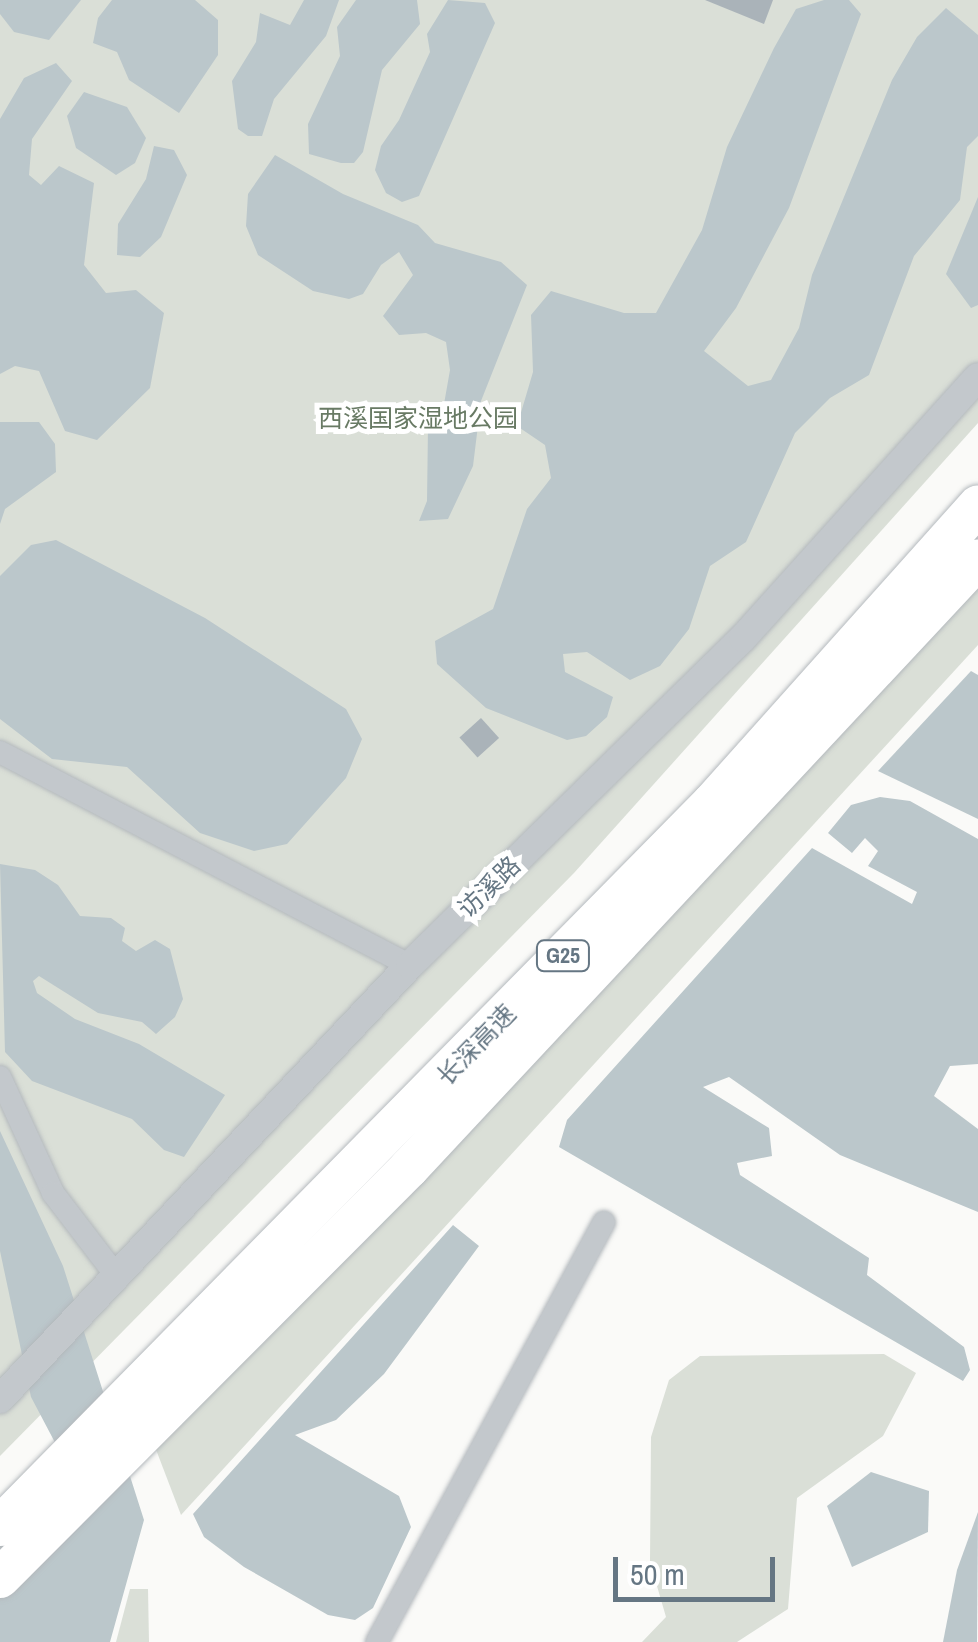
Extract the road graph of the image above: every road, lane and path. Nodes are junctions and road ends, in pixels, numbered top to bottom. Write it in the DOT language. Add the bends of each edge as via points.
graph roads {
  1 [pos="978,376"];
  2 [pos="978,506"];
  3 [pos="978,559"];
  4 [pos="0,752"];
  5 [pos="410,965"];
  6 [pos="0,1077"];
  7 [pos="604,1223"];
  8 [pos="118,1278"];
  9 [pos="3,1396"];
  10 [pos="0,1526"];
  11 [pos="0,1578"];
  12 [pos="378,1642"];
  1 -- 5 [label="street, 访溪路" via="743,638"];
  2 -- 10 [label="highway, 长深高速 / G25" via="712,803"];
  3 -- 11 [label="highway, 长深高速 / G25" via="410,1168"];
  4 -- 5 [label="street"];
  5 -- 8 [label="street, 访溪路"];
  6 -- 8 [label="street" via="52,1194"];
  7 -- 12 [label="street"];
  8 -- 9 [label="street, 访溪路"];
}
